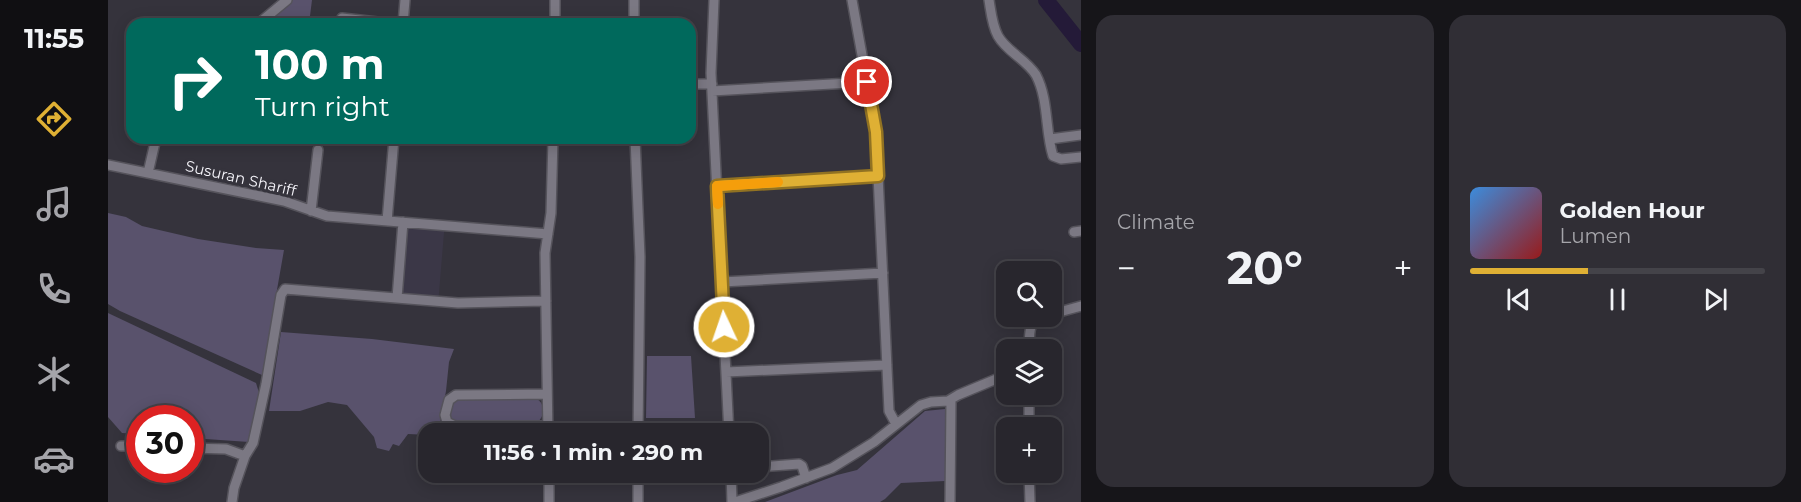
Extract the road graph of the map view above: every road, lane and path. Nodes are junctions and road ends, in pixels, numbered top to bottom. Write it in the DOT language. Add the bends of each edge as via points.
graph roads {
  1 [pos="287,0"];
  2 [pos="405,0"];
  3 [pos="555,0"];
  4 [pos="634,0"];
  5 [pos="714,0"];
  6 [pos="852,0"];
  7 [pos="989,0"];
  8 [pos="265,18"];
  9 [pos="404,18"];
  10 [pos="555,18"];
  11 [pos="633,18"];
  12 [pos="867,82"];
  13 [pos="696,85"];
  14 [pos="712,87"];
  15 [pos="1081,135"];
  16 [pos="1050,139"];
  17 [pos="155,144"];
  18 [pos="393,144"];
  19 [pos="553,144"];
  20 [pos="635,144"];
  21 [pos="318,150"];
  22 [pos="1081,157"];
  23 [pos="108,165"];
  24 [pos="148,173"];
  25 [pos="878,176"];
  26 [pos="717,186"];
  27 [pos="311,212"];
  28 [pos="387,221"];
  29 [pos="404,222"];
  30 [pos="548,234"];
  31 [pos="883,273"];
  32 [pos="722,282"];
  33 [pos="397,298"];
  34 [pos="546,301"];
  35 [pos="1081,306"];
  36 [pos="1062,311"];
  37 [pos="887,365"];
  38 [pos="726,372"];
  39 [pos="996,379"];
  40 [pos="547,394"];
  41 [pos="951,400"];
  42 [pos="449,423"];
  43 [pos="548,423"];
  44 [pos="638,423"];
  45 [pos="728,423"];
  46 [pos="896,424"];
  47 [pos="121,446"];
  48 [pos="126,446"];
  49 [pos="204,448"];
  50 [pos="244,456"];
  51 [pos="769,466"];
  52 [pos="806,478"];
  53 [pos="549,483"];
  54 [pos="638,483"];
  55 [pos="732,483"];
  56 [pos="1029,483"];
  57 [pos="232,502"];
  58 [pos="549,502"];
  59 [pos="638,502"];
  60 [pos="734,502"];
  61 [pos="950,502"];
  62 [pos="1030,502"];
  1 -- 8 [label="street"];
  2 -- 9 [label="street"];
  3 -- 10 [label="street"];
  4 -- 11 [label="street"];
  5 -- 14 [label="street"];
  6 -- 12 [label="street"];
  7 -- 16 [label="street" via="998,36 1026,61 1036,76"];
  12 -- 14 [label="street"];
  12 -- 25 [label="street" via="876,132"];
  13 -- 14 [label="street"];
  14 -- 26 [label="street"];
  15 -- 16 [label="street"];
  16 -- 22 [label="street" via="1055,158"];
  17 -- 24 [label="street"];
  18 -- 28 [label="street"];
  19 -- 30 [label="street"];
  20 -- 44 [label="street" via="640,256"];
  21 -- 27 [label="street"];
  23 -- 24 [label="street, Susuran Shariff"];
  24 -- 27 [label="street, Susuran Shariff" via="284,201"];
  25 -- 26 [label="street"];
  25 -- 31 [label="street"];
  26 -- 32 [label="street"];
  27 -- 28 [label="street, Susuran Shariff"];
  28 -- 29 [label="street, Susuran Shariff"];
  29 -- 30 [label="street, Susuran Shariff"];
  29 -- 33 [label="street"];
  30 -- 34 [label="street"];
  31 -- 32 [label="street"];
  31 -- 37 [label="street"];
  32 -- 38 [label="street"];
  33 -- 34 [label="street" via="464,303"];
  33 -- 50 [label="street" via="285,289 253,443"];
  34 -- 40 [label="street"];
  35 -- 36 [label="street"];
  37 -- 38 [label="street"];
  37 -- 46 [label="street" via="890,411"];
  38 -- 45 [label="street"];
  39 -- 41 [label="street"];
  40 -- 42 [label="street" via="454,396 445,415"];
  40 -- 43 [label="street"];
  41 -- 46 [label="street" via="921,405"];
  41 -- 61 [label="street"];
  46 -- 52 [label="street" via="853,456"];
  47 -- 48 [label="street"];
  49 -- 50 [label="street" via="226,449"];
  50 -- 57 [label="street"];
  51 -- 52 [label="street" via="799,464"];
  52 -- 60 [label="street"];
  53 -- 58 [label="street"];
  54 -- 59 [label="street"];
  55 -- 60 [label="street"];
  56 -- 62 [label="street"];
}
